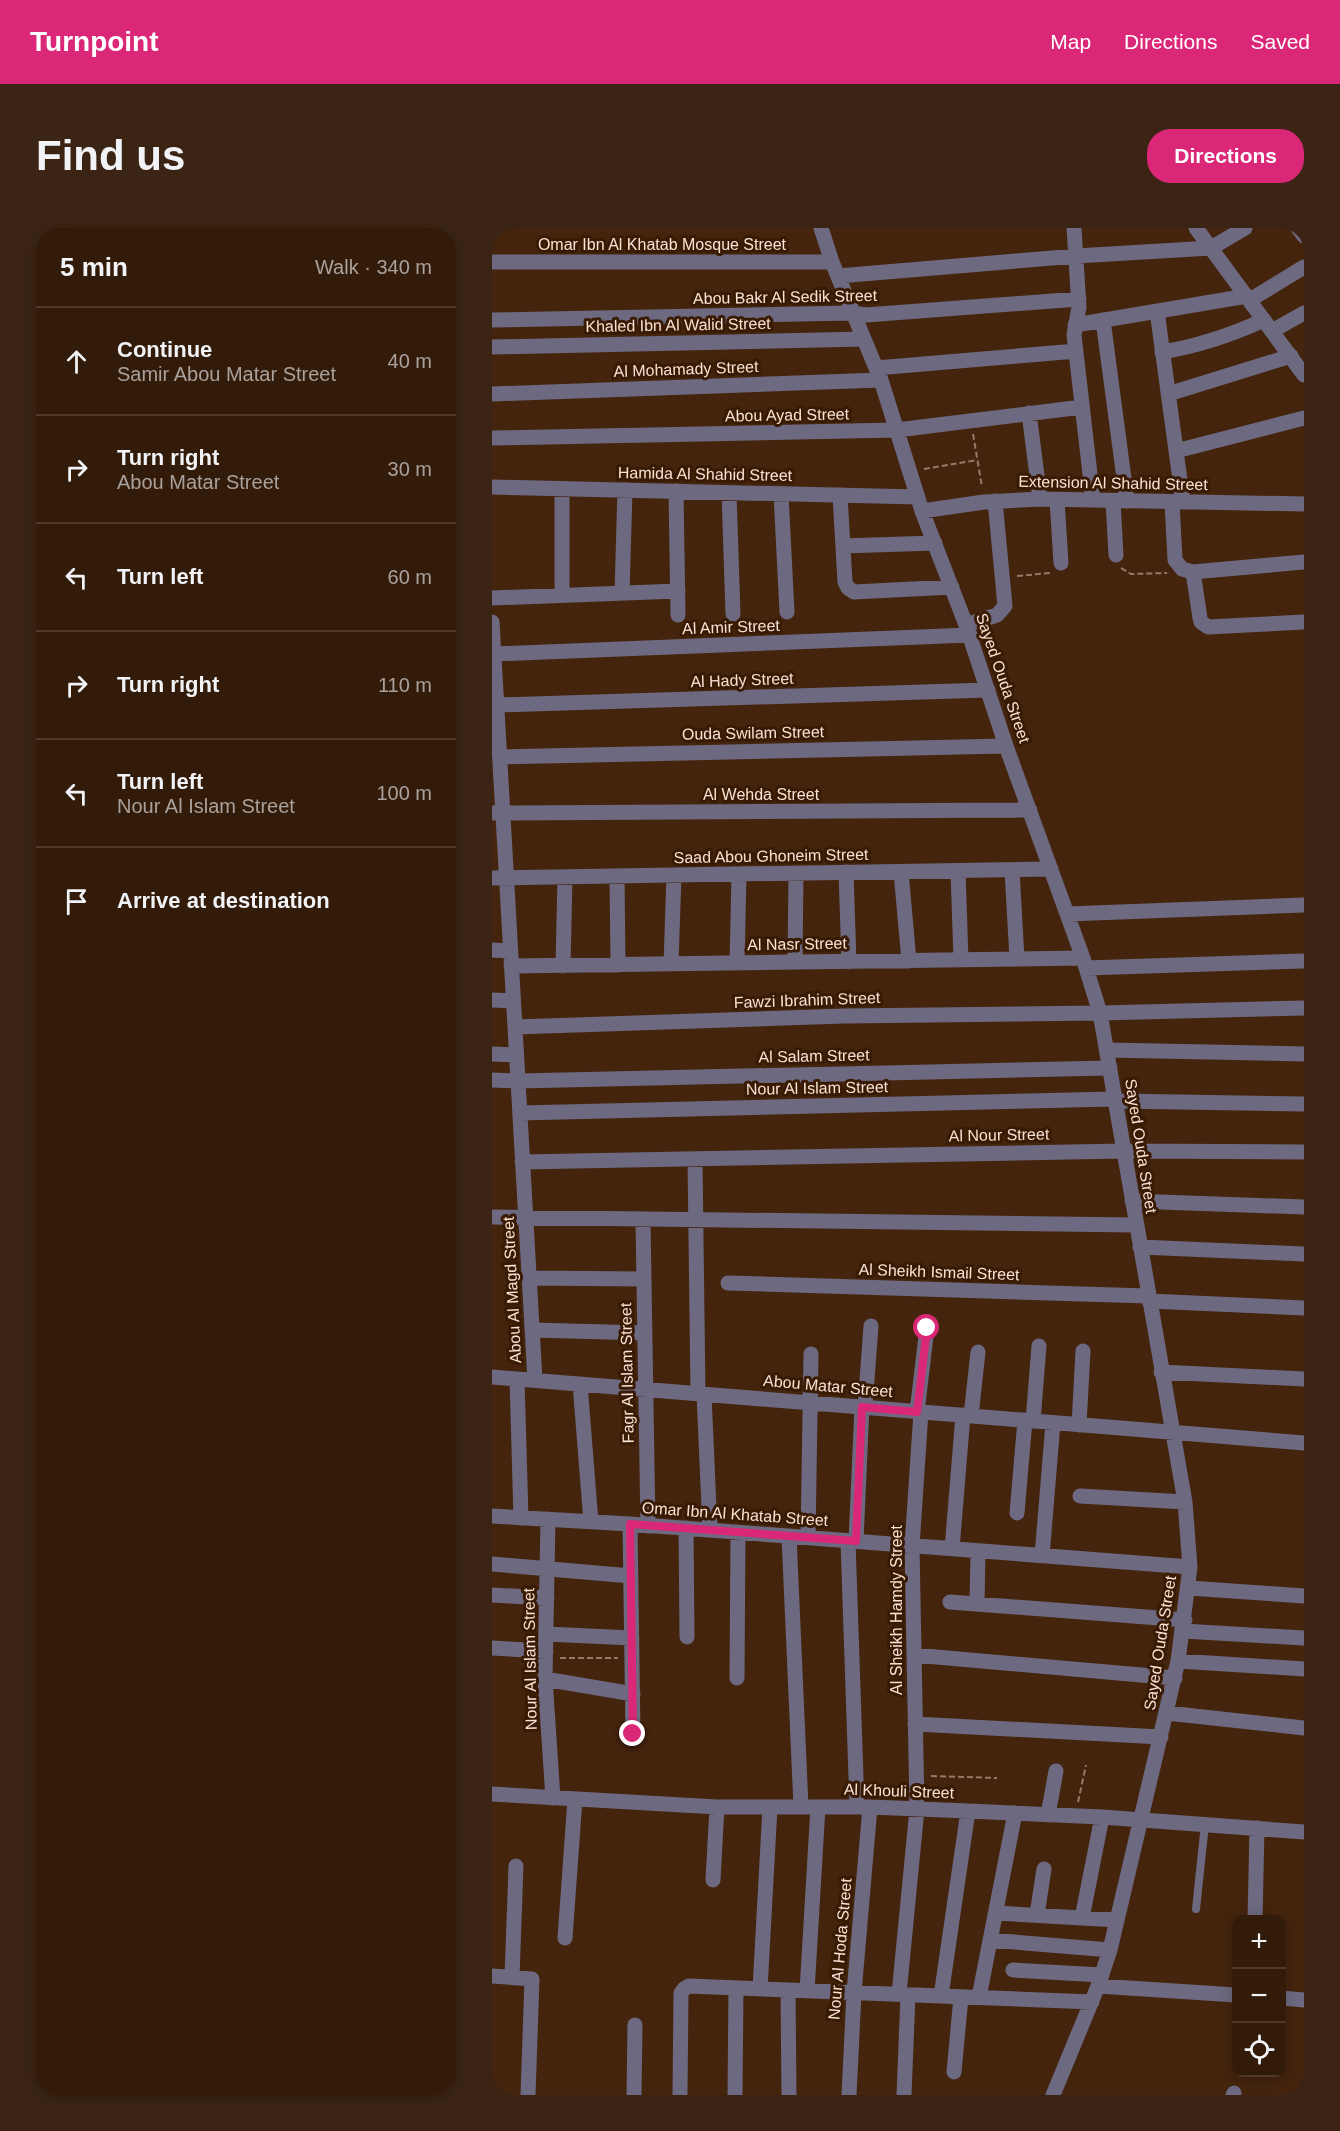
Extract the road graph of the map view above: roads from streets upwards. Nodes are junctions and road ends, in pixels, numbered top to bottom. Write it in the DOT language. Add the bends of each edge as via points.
graph roads {
  1 [pos="821,228"];
  2 [pos="1074,228"];
  3 [pos="1196,228"];
  4 [pos="1245,228"];
  5 [pos="1298,228"];
  6 [pos="1304,236"];
  7 [pos="1210,248"];
  8 [pos="1076,256"];
  9 [pos="492,262"];
  10 [pos="1304,267"];
  11 [pos="835,269"];
  12 [pos="1248,298"];
  13 [pos="1079,299"];
  14 [pos="1157,311"];
  15 [pos="853,313"];
  16 [pos="1304,313"];
  17 [pos="492,320"];
  18 [pos="1103,320"];
  19 [pos="1075,325"];
  20 [pos="1268,325"];
  21 [pos="864,339"];
  22 [pos="492,347"];
  23 [pos="1076,351"];
  24 [pos="1162,352"];
  25 [pos="1299,364"];
  26 [pos="879,374"];
  27 [pos="492,394"];
  28 [pos="1168,394"];
  29 [pos="1082,407"];
  30 [pos="1029,413"];
  31 [pos="1304,418"];
  32 [pos="897,430"];
  33 [pos="492,438"];
  34 [pos="1176,451"];
  35 [pos="492,487"];
  36 [pos="562,489"];
  37 [pos="625,490"];
  38 [pos="676,491"];
  39 [pos="729,493"];
  40 [pos="781,494"];
  41 [pos="840,495"];
  42 [pos="1040,499"];
  43 [pos="1057,500"];
  44 [pos="1093,500"];
  45 [pos="990,501"];
  46 [pos="1120,501"];
  47 [pos="1177,502"];
  48 [pos="920,504"];
  49 [pos="1304,504"];
  50 [pos="935,543"];
  51 [pos="843,546"];
  52 [pos="1116,555"];
  53 [pos="1304,562"];
  54 [pos="1061,563"];
  55 [pos="1188,571"];
  56 [pos="952,587"];
  57 [pos="678,591"];
  58 [pos="622,593"];
  59 [pos="562,595"];
  60 [pos="492,598"];
  61 [pos="787,612"];
  62 [pos="733,614"];
  63 [pos="678,615"];
  64 [pos="492,622"];
  65 [pos="1304,622"];
  66 [pos="492,630"];
  67 [pos="968,630"];
  68 [pos="494,654"];
  69 [pos="494,684"];
  70 [pos="988,690"];
  71 [pos="497,705"];
  72 [pos="1006,746"];
  73 [pos="500,757"];
  74 [pos="1030,810"];
  75 [pos="497,813"];
  76 [pos="1051,869"];
  77 [pos="1012,870"];
  78 [pos="958,871"];
  79 [pos="846,872"];
  80 [pos="901,872"];
  81 [pos="796,873"];
  82 [pos="739,874"];
  83 [pos="674,875"];
  84 [pos="617,876"];
  85 [pos="565,877"];
  86 [pos="499,878"];
  87 [pos="1304,905"];
  88 [pos="1067,914"];
  89 [pos="492,950"];
  90 [pos="511,959"];
  91 [pos="1017,959"];
  92 [pos="961,960"];
  93 [pos="909,961"];
  94 [pos="1304,961"];
  95 [pos="795,962"];
  96 [pos="849,962"];
  97 [pos="737,963"];
  98 [pos="1085,963"];
  99 [pos="671,964"];
  100 [pos="618,965"];
  101 [pos="563,966"];
  102 [pos="492,1000"];
  103 [pos="513,1001"];
  104 [pos="1304,1008"];
  105 [pos="1100,1013"];
  106 [pos="515,1027"];
  107 [pos="1107,1050"];
  108 [pos="492,1054"];
  109 [pos="1304,1054"];
  110 [pos="516,1055"];
  111 [pos="1110,1068"];
  112 [pos="492,1080"];
  113 [pos="518,1081"];
  114 [pos="1116,1100"];
  115 [pos="1304,1104"];
  116 [pos="520,1113"];
  117 [pos="1124,1151"];
  118 [pos="1304,1152"];
  119 [pos="695,1159"];
  120 [pos="522,1162"];
  121 [pos="1132,1201"];
  122 [pos="1304,1207"];
  123 [pos="492,1217"];
  124 [pos="526,1219"];
  125 [pos="643,1220"];
  126 [pos="696,1220"];
  127 [pos="1136,1225"];
  128 [pos="1140,1247"];
  129 [pos="1304,1254"];
  130 [pos="529,1278"];
  131 [pos="644,1279"];
  132 [pos="728,1283"];
  133 [pos="1148,1299"];
  134 [pos="1304,1308"];
  135 [pos="871,1326"];
  136 [pos="927,1328"];
  137 [pos="532,1330"];
  138 [pos="645,1333"];
  139 [pos="1039,1346"];
  140 [pos="1083,1351"];
  141 [pos="978,1352"];
  142 [pos="811,1354"];
  143 [pos="1161,1372"];
  144 [pos="492,1377"];
  145 [pos="517,1379"];
  146 [pos="1304,1379"];
  147 [pos="535,1380"];
  148 [pos="580,1384"];
  149 [pos="645,1389"];
  150 [pos="701,1394"];
  151 [pos="810,1403"];
  152 [pos="864,1407"];
  153 [pos="919,1412"];
  154 [pos="967,1416"];
  155 [pos="1029,1421"];
  156 [pos="1053,1423"];
  157 [pos="1079,1425"];
  158 [pos="1172,1432"];
  159 [pos="1304,1443"];
  160 [pos="1080,1496"];
  161 [pos="1185,1502"];
  162 [pos="1017,1513"];
  163 [pos="492,1516"];
  164 [pos="521,1518"];
  165 [pos="548,1519"];
  166 [pos="591,1522"];
  167 [pos="630,1524"];
  168 [pos="648,1526"];
  169 [pos="686,1528"];
  170 [pos="710,1530"];
  171 [pos="738,1532"];
  172 [pos="789,1536"];
  173 [pos="807,1538"];
  174 [pos="852,1541"];
  175 [pos="912,1546"];
  176 [pos="952,1549"];
  177 [pos="978,1551"];
  178 [pos="1042,1556"];
  179 [pos="492,1564"];
  180 [pos="1190,1567"];
  181 [pos="547,1569"];
  182 [pos="631,1576"];
  183 [pos="1189,1588"];
  184 [pos="492,1595"];
  185 [pos="1304,1596"];
  186 [pos="546,1598"];
  187 [pos="950,1602"];
  188 [pos="977,1604"];
  189 [pos="1184,1626"];
  190 [pos="546,1634"];
  191 [pos="687,1637"];
  192 [pos="632,1638"];
  193 [pos="1304,1638"];
  194 [pos="492,1648"];
  195 [pos="546,1654"];
  196 [pos="914,1655"];
  197 [pos="1178,1661"];
  198 [pos="1304,1669"];
  199 [pos="737,1678"];
  200 [pos="1175,1678"];
  201 [pos="545,1679"];
  202 [pos="633,1694"];
  203 [pos="1167,1713"];
  204 [pos="915,1724"];
  205 [pos="1304,1728"];
  206 [pos="633,1734"];
  207 [pos="1161,1737"];
  208 [pos="1056,1771"];
  209 [pos="492,1794"];
  210 [pos="553,1798"];
  211 [pos="575,1799"];
  212 [pos="717,1807"];
  213 [pos="770,1807"];
  214 [pos="801,1807"];
  215 [pos="818,1807"];
  216 [pos="864,1807"];
  217 [pos="917,1809"];
  218 [pos="968,1811"];
  219 [pos="1015,1813"];
  220 [pos="1048,1815"];
  221 [pos="1102,1817"];
  222 [pos="1141,1820"];
  223 [pos="1257,1828"];
  224 [pos="1304,1832"];
  225 [pos="516,1866"];
  226 [pos="1044,1869"];
  227 [pos="713,1880"];
  228 [pos="996,1913"];
  229 [pos="1036,1915"];
  230 [pos="1255,1915"];
  231 [pos="1082,1918"];
  232 [pos="1117,1920"];
  233 [pos="565,1938"];
  234 [pos="990,1940"];
  235 [pos="1110,1950"];
  236 [pos="1013,1970"];
  237 [pos="492,1976"];
  238 [pos="512,1977"];
  239 [pos="1100,1980"];
  240 [pos="736,1988"];
  241 [pos="760,1989"];
  242 [pos="788,1990"];
  243 [pos="807,1991"];
  244 [pos="854,1992"];
  245 [pos="904,1994"];
  246 [pos="1232,1995"];
  247 [pos="941,1996"];
  248 [pos="961,1997"];
  249 [pos="979,1998"];
  250 [pos="1286,1998"];
  251 [pos="1304,2000"];
  252 [pos="1092,2002"];
  253 [pos="636,2025"];
  254 [pos="954,2072"];
  255 [pos="528,2095"];
  256 [pos="634,2095"];
  257 [pos="681,2095"];
  258 [pos="735,2095"];
  259 [pos="789,2095"];
  260 [pos="849,2095"];
  261 [pos="904,2095"];
  262 [pos="1053,2095"];
  1 -- 11 [label="street, Sayed Ouda Street"];
  2 -- 8 [label="street"];
  3 -- 7 [label="street"];
  4 -- 7 [label="street"];
  5 -- 6 [label="street"];
  7 -- 8 [label="street, Omar Ibn Al Khatab Mosque Street"];
  7 -- 12 [label="street"];
  8 -- 11 [label="street, Omar Ibn Al Khatab Mosque Street"];
  8 -- 13 [label="street"];
  9 -- 11 [label="street, Omar Ibn Al Khatab Mosque Street"];
  10 -- 12 [label="street"];
  11 -- 15 [label="street, Sayed Ouda Street"];
  12 -- 14 [label="street"];
  12 -- 20 [label="street"];
  13 -- 15 [label="street, Abou Bakr Al Sedik Street"];
  13 -- 19 [label="street"];
  14 -- 18 [label="street"];
  14 -- 24 [label="street"];
  15 -- 17 [label="street, Abou Bakr Al Sedik Street"];
  15 -- 21 [label="street, Sayed Ouda Street"];
  16 -- 20 [label="street"];
  18 -- 19 [label="street"];
  18 -- 46 [label="street"];
  19 -- 23 [label="street"];
  20 -- 24 [label="street"];
  20 -- 25 [label="street"];
  21 -- 22 [label="street, Khaled Ibn Al Walid Street"];
  21 -- 26 [label="street, Sayed Ouda Street"];
  23 -- 26 [label="street, Al Mohamady Street"];
  23 -- 29 [label="street"];
  24 -- 28 [label="street"];
  25 -- 28 [label="street"];
  26 -- 27 [label="street, Al Mohamady Street"];
  26 -- 32 [label="street, Sayed Ouda Street"];
  28 -- 34 [label="street"];
  29 -- 30 [label="street, Abou Ayad Street"];
  29 -- 44 [label="street"];
  30 -- 32 [label="street, Abou Ayad Street"];
  30 -- 42 [label="street"];
  31 -- 34 [label="street"];
  32 -- 33 [label="street, Abou Ayad Street"];
  32 -- 48 [label="street, Sayed Ouda Street"];
  34 -- 47 [label="street"];
  35 -- 36 [label="street, Hamida Al Shahid Street"];
  36 -- 37 [label="street, Hamida Al Shahid Street"];
  36 -- 59 [label="street"];
  37 -- 38 [label="street, Hamida Al Shahid Street"];
  37 -- 58 [label="street"];
  38 -- 39 [label="street, Hamida Al Shahid Street"];
  38 -- 57 [label="street"];
  39 -- 40 [label="street, Hamida Al Shahid Street"];
  39 -- 62 [label="street"];
  40 -- 41 [label="street, Hamida Al Shahid Street"];
  40 -- 61 [label="street"];
  41 -- 48 [label="street, Hamida Al Shahid Street"];
  41 -- 51 [label="street"];
  42 -- 43 [label="street, Extension Al Shahid Street"];
  42 -- 45 [label="street, Extension Al Shahid Street"];
  43 -- 44 [label="street, Extension Al Shahid Street"];
  43 -- 54 [label="street"];
  44 -- 46 [label="street, Extension Al Shahid Street"];
  45 -- 48 [label="street, Extension Al Shahid Street"];
  45 -- 67 [label="street, Al Amir Street" via="1005,602 997,615"];
  46 -- 47 [label="street, Extension Al Shahid Street"];
  46 -- 52 [label="street"];
  47 -- 49 [label="street, Extension Al Shahid Street"];
  47 -- 55 [label="street" via="1174,560"];
  48 -- 50 [label="street, Sayed Ouda Street"];
  50 -- 51 [label="street"];
  50 -- 56 [label="street, Sayed Ouda Street"];
  51 -- 56 [label="street" via="845,582 854,592"];
  53 -- 55 [label="street"];
  55 -- 65 [label="street" via="1200,618 1208,627"];
  56 -- 67 [label="street, Sayed Ouda Street"];
  57 -- 58 [label="street"];
  57 -- 63 [label="street"];
  58 -- 59 [label="street"];
  59 -- 60 [label="street"];
  64 -- 66 [label="street, Abou Al Magd Street"];
  66 -- 68 [label="street, Abou Al Magd Street"];
  67 -- 68 [label="street, Al Amir Street"];
  67 -- 70 [label="street, Sayed Ouda Street"];
  68 -- 69 [label="street, Abou Al Magd Street"];
  69 -- 71 [label="street, Abou Al Magd Street"];
  70 -- 71 [label="street, Al Hady Street"];
  70 -- 72 [label="street, Sayed Ouda Street"];
  71 -- 73 [label="street, Abou Al Magd Street"];
  72 -- 73 [label="street, Ouda Swilam Street"];
  72 -- 74 [label="street, Sayed Ouda Street"];
  73 -- 75 [label="street, Abou Al Magd Street"];
  74 -- 75 [label="street, Al Wehda Street"];
  74 -- 76 [label="street, Sayed Ouda Street"];
  75 -- 86 [label="street, Abou Al Magd Street"];
  76 -- 77 [label="street, Saad Abou Ghoneim Street"];
  76 -- 88 [label="street, Sayed Ouda Street"];
  77 -- 78 [label="street, Saad Abou Ghoneim Street"];
  77 -- 91 [label="street"];
  78 -- 80 [label="street, Saad Abou Ghoneim Street"];
  78 -- 92 [label="street"];
  79 -- 80 [label="street, Saad Abou Ghoneim Street"];
  79 -- 81 [label="street, Saad Abou Ghoneim Street"];
  79 -- 96 [label="street"];
  80 -- 93 [label="street"];
  81 -- 82 [label="street, Saad Abou Ghoneim Street"];
  81 -- 95 [label="street"];
  82 -- 83 [label="street, Saad Abou Ghoneim Street"];
  82 -- 97 [label="street"];
  83 -- 84 [label="street, Saad Abou Ghoneim Street"];
  83 -- 99 [label="street"];
  84 -- 85 [label="street, Saad Abou Ghoneim Street"];
  84 -- 100 [label="street"];
  85 -- 86 [label="street, Saad Abou Ghoneim Street"];
  85 -- 101 [label="street"];
  86 -- 90 [label="street, Abou Al Magd Street"];
  87 -- 88 [label="street"];
  88 -- 98 [label="street, Sayed Ouda Street"];
  89 -- 90 [label="street, Al Nasr Street"];
  90 -- 101 [label="street, Al Nasr Street"];
  90 -- 103 [label="street, Abou Al Magd Street"];
  91 -- 92 [label="street, Al Nasr Street"];
  91 -- 98 [label="street, Al Nasr Street"];
  92 -- 93 [label="street, Al Nasr Street"];
  93 -- 96 [label="street, Al Nasr Street"];
  94 -- 98 [label="street, Al Nasr Street"];
  95 -- 96 [label="street, Al Nasr Street"];
  95 -- 97 [label="street, Al Nasr Street"];
  97 -- 99 [label="street, Al Nasr Street"];
  98 -- 105 [label="street, Sayed Ouda Street"];
  99 -- 100 [label="street, Al Nasr Street"];
  100 -- 101 [label="street, Al Nasr Street"];
  102 -- 103 [label="street"];
  103 -- 106 [label="street, Abou Al Magd Street"];
  104 -- 105 [label="street, Fawzi Ibrahim Street"];
  105 -- 106 [label="street, Fawzi Ibrahim Street" via="845,1016"];
  105 -- 107 [label="street, Sayed Ouda Street"];
  106 -- 110 [label="street, Abou Al Magd Street"];
  107 -- 109 [label="street"];
  107 -- 111 [label="street, Sayed Ouda Street"];
  108 -- 110 [label="street"];
  110 -- 113 [label="street, Abou Al Magd Street"];
  111 -- 113 [label="street, Al Salam Street"];
  111 -- 114 [label="street, Sayed Ouda Street"];
  112 -- 113 [label="street, Al Salam Street"];
  113 -- 116 [label="street, Abou Al Magd Street"];
  114 -- 115 [label="street, Nour Al Islam Street"];
  114 -- 116 [label="street, Nour Al Islam Street"];
  114 -- 117 [label="street, Sayed Ouda Street"];
  116 -- 120 [label="street, Abou Al Magd Street"];
  117 -- 118 [label="street, Al Nour Street"];
  117 -- 119 [label="street, Al Nour Street"];
  117 -- 121 [label="street, Sayed Ouda Street"];
  119 -- 120 [label="street, Al Nour Street"];
  119 -- 126 [label="street"];
  120 -- 124 [label="street, Abou Al Magd Street"];
  121 -- 122 [label="street"];
  121 -- 127 [label="street, Sayed Ouda Street"];
  123 -- 124 [label="street"];
  124 -- 125 [label="street"];
  124 -- 130 [label="street, Abou Al Magd Street"];
  125 -- 126 [label="street"];
  125 -- 131 [label="street, Fagr Al Islam Street"];
  126 -- 127 [label="street"];
  126 -- 150 [label="street"];
  127 -- 128 [label="street, Sayed Ouda Street"];
  128 -- 129 [label="street"];
  128 -- 133 [label="street, Sayed Ouda Street"];
  130 -- 131 [label="street"];
  130 -- 137 [label="street, Abou Al Magd Street"];
  131 -- 138 [label="street, Fagr Al Islam Street"];
  132 -- 133 [label="street, Al Sheikh Ismail Street"];
  133 -- 134 [label="street, Al Sheikh Ismail Street"];
  133 -- 143 [label="street, Sayed Ouda Street"];
  135 -- 152 [label="street, Nour Al Hoda Street"];
  136 -- 153 [label="street, Al Sheikh Hamdy Street"];
  137 -- 138 [label="street"];
  137 -- 147 [label="street, Abou Al Magd Street"];
  138 -- 149 [label="street, Fagr Al Islam Street"];
  139 -- 155 [label="street"];
  140 -- 157 [label="street"];
  141 -- 154 [label="street"];
  142 -- 151 [label="street"];
  143 -- 146 [label="street"];
  143 -- 158 [label="street, Sayed Ouda Street"];
  144 -- 145 [label="street, Abou Matar Street"];
  145 -- 147 [label="street, Abou Matar Street"];
  145 -- 164 [label="street"];
  147 -- 148 [label="street, Abou Matar Street"];
  148 -- 149 [label="street, Abou Matar Street"];
  148 -- 166 [label="street"];
  149 -- 150 [label="street, Abou Matar Street"];
  149 -- 168 [label="street, Fagr Al Islam Street"];
  150 -- 151 [label="street, Abou Matar Street"];
  150 -- 170 [label="street"];
  151 -- 152 [label="street, Abou Matar Street"];
  151 -- 173 [label="street"];
  152 -- 153 [label="street, Abou Matar Street"];
  152 -- 174 [label="street, Nour Al Hoda Street"];
  153 -- 154 [label="street, Abou Matar Street"];
  153 -- 175 [label="street, Al Sheikh Hamdy Street"];
  154 -- 155 [label="street, Abou Matar Street"];
  154 -- 176 [label="street"];
  155 -- 156 [label="street, Abou Matar Street"];
  155 -- 162 [label="street"];
  156 -- 157 [label="street, Abou Matar Street"];
  156 -- 178 [label="street"];
  157 -- 158 [label="street, Abou Matar Street"];
  158 -- 159 [label="street, Abou Matar Street"];
  158 -- 161 [label="street, Sayed Ouda Street"];
  160 -- 161 [label="street"];
  161 -- 180 [label="street, Sayed Ouda Street"];
  163 -- 164 [label="street, Omar Ibn Al Khatab Street"];
  164 -- 165 [label="street, Omar Ibn Al Khatab Street"];
  165 -- 166 [label="street, Omar Ibn Al Khatab Street"];
  165 -- 181 [label="street, Nour Al Islam Street"];
  166 -- 167 [label="street, Omar Ibn Al Khatab Street"];
  167 -- 168 [label="street, Omar Ibn Al Khatab Street"];
  167 -- 182 [label="street"];
  168 -- 169 [label="street, Omar Ibn Al Khatab Street"];
  169 -- 170 [label="street, Omar Ibn Al Khatab Street"];
  169 -- 191 [label="street"];
  170 -- 171 [label="street, Omar Ibn Al Khatab Street"];
  171 -- 172 [label="street, Omar Ibn Al Khatab Street"];
  171 -- 199 [label="street"];
  172 -- 173 [label="street, Omar Ibn Al Khatab Street"];
  172 -- 214 [label="street"];
  173 -- 174 [label="street, Omar Ibn Al Khatab Street"];
  174 -- 175 [label="street, Omar Ibn Al Khatab Street"];
  174 -- 216 [label="street, Nour Al Hoda Street"];
  175 -- 176 [label="street, Omar Ibn Al Khatab Street"];
  175 -- 196 [label="street, Al Sheikh Hamdy Street"];
  176 -- 177 [label="street, Omar Ibn Al Khatab Street"];
  177 -- 178 [label="street, Omar Ibn Al Khatab Street"];
  177 -- 188 [label="street"];
  178 -- 180 [label="street, Omar Ibn Al Khatab Street"];
  179 -- 181 [label="street"];
  180 -- 183 [label="street, Sayed Ouda Street"];
  181 -- 182 [label="street"];
  181 -- 186 [label="street, Nour Al Islam Street"];
  182 -- 192 [label="street"];
  183 -- 185 [label="street"];
  183 -- 189 [label="street, Sayed Ouda Street"];
  184 -- 186 [label="street"];
  186 -- 190 [label="street, Nour Al Islam Street"];
  187 -- 188 [label="street"];
  188 -- 189 [label="street"];
  189 -- 193 [label="street"];
  189 -- 197 [label="street, Sayed Ouda Street"];
  190 -- 192 [label="street"];
  190 -- 195 [label="street, Nour Al Islam Street"];
  192 -- 202 [label="street"];
  194 -- 195 [label="street"];
  195 -- 201 [label="street, Nour Al Islam Street"];
  196 -- 200 [label="street"];
  196 -- 204 [label="street, Al Sheikh Hamdy Street"];
  197 -- 198 [label="street"];
  197 -- 200 [label="street, Sayed Ouda Street"];
  200 -- 203 [label="street, Sayed Ouda Street"];
  201 -- 202 [label="street"];
  201 -- 210 [label="street, Nour Al Islam Street"];
  202 -- 206 [label="street"];
  203 -- 205 [label="street"];
  203 -- 207 [label="street, Sayed Ouda Street"];
  204 -- 207 [label="street"];
  204 -- 217 [label="street, Al Sheikh Hamdy Street"];
  207 -- 222 [label="street, Sayed Ouda Street"];
  208 -- 220 [label="street"];
  209 -- 210 [label="street, Al Khouli Street"];
  210 -- 211 [label="street, Al Khouli Street"];
  211 -- 212 [label="street, Al Khouli Street"];
  211 -- 233 [label="street"];
  212 -- 213 [label="street, Al Khouli Street"];
  212 -- 227 [label="street"];
  213 -- 214 [label="street, Al Khouli Street"];
  213 -- 241 [label="street"];
  214 -- 215 [label="street, Al Khouli Street"];
  215 -- 216 [label="street, Al Khouli Street"];
  215 -- 243 [label="street"];
  216 -- 217 [label="street, Al Khouli Street"];
  216 -- 244 [label="street, Nour Al Hoda Street"];
  217 -- 218 [label="street, Al Khouli Street"];
  217 -- 245 [label="street, Al Sheikh Hamdy Street"];
  218 -- 219 [label="street, Al Khouli Street"];
  218 -- 247 [label="street"];
  219 -- 220 [label="street, Al Khouli Street"];
  219 -- 228 [label="street"];
  220 -- 221 [label="street, Al Khouli Street"];
  221 -- 222 [label="street, Al Khouli Street"];
  221 -- 231 [label="street"];
  222 -- 223 [label="street, Al Khouli Street"];
  222 -- 232 [label="street, Sayed Ouda Street"];
  223 -- 224 [label="street, Al Khouli Street"];
  223 -- 230 [label="street"];
  225 -- 238 [label="street"];
  226 -- 229 [label="street"];
  228 -- 229 [label="street"];
  228 -- 234 [label="street"];
  229 -- 231 [label="street"];
  231 -- 232 [label="street"];
  232 -- 235 [label="street, Sayed Ouda Street"];
  234 -- 235 [label="street"];
  234 -- 249 [label="street"];
  235 -- 239 [label="street, Sayed Ouda Street"];
  236 -- 239 [label="street"];
  237 -- 238 [label="street"];
  238 -- 255 [label="street" via="532,1979"];
  239 -- 246 [label="street"];
  239 -- 252 [label="street, Sayed Ouda Street"];
  240 -- 241 [label="street"];
  240 -- 257 [label="street" via="688,1986 681,1994"];
  240 -- 258 [label="street"];
  241 -- 242 [label="street"];
  242 -- 243 [label="street"];
  242 -- 259 [label="street"];
  243 -- 244 [label="street"];
  244 -- 245 [label="street"];
  244 -- 260 [label="street, Nour Al Hoda Street"];
  245 -- 247 [label="street"];
  245 -- 261 [label="street, Al Sheikh Hamdy Street"];
  247 -- 248 [label="street"];
  248 -- 249 [label="street"];
  248 -- 254 [label="street"];
  249 -- 252 [label="street"];
  250 -- 251 [label="street"];
  252 -- 262 [label="street, Sayed Ouda Street"];
  253 -- 256 [label="street"];
}
